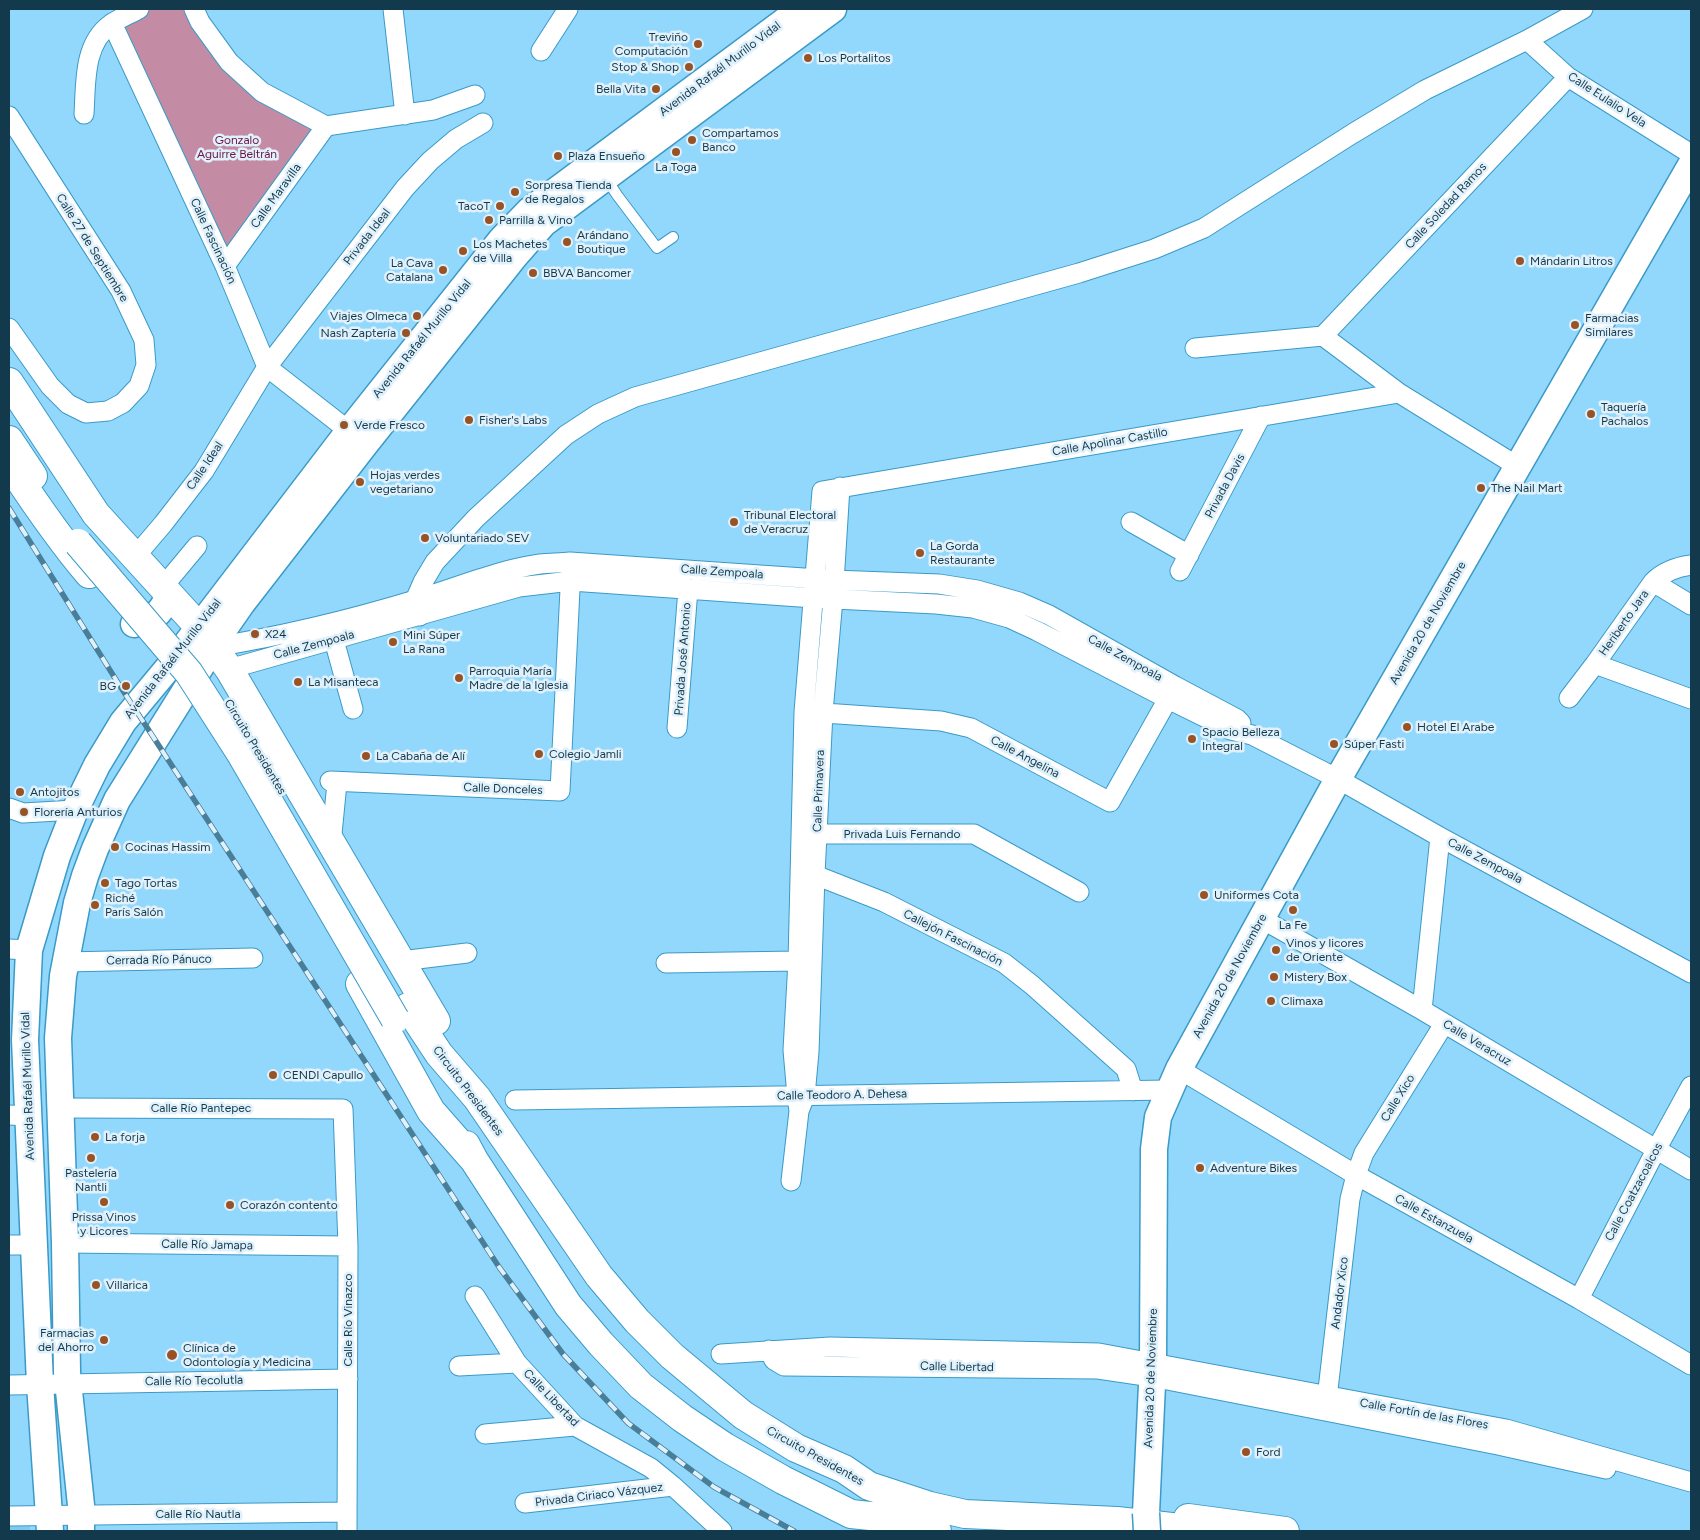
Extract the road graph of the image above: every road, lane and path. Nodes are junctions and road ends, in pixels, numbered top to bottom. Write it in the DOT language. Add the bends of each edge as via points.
graph roads {
  1 [pos="139,9"];
  2 [pos="194,9"];
  3 [pos="393,9"];
  4 [pos="568,9"];
  5 [pos="801,9"];
  6 [pos="1583,9"];
  7 [pos="827,11"];
  8 [pos="112,24"];
  9 [pos="1527,40"];
  10 [pos="541,51"];
  11 [pos="1568,77"];
  12 [pos="475,95"];
  13 [pos="84,114"];
  14 [pos="405,115"];
  15 [pos="9,116"];
  16 [pos="483,123"];
  17 [pos="326,126"];
  18 [pos="1691,154"];
  19 [pos="1691,165"];
  20 [pos="606,177"];
  21 [pos="673,237"];
  22 [pos="225,266"];
  23 [pos="9,328"];
  24 [pos="1323,336"];
  25 [pos="1195,348"];
  26 [pos="268,367"];
  27 [pos="9,382"];
  28 [pos="1399,393"];
  29 [pos="9,408"];
  30 [pos="1261,416"];
  31 [pos="349,431"];
  32 [pos="9,440"];
  33 [pos="9,464"];
  34 [pos="1518,466"];
  35 [pos="831,489"];
  36 [pos="1131,522"];
  37 [pos="85,537"];
  38 [pos="197,546"];
  39 [pos="270,552"];
  40 [pos="134,558"];
  41 [pos="570,562"];
  42 [pos="1689,566"];
  43 [pos="824,579"];
  44 [pos="571,581"];
  45 [pos="1653,582"];
  46 [pos="688,589"];
  47 [pos="166,592"];
  48 [pos="824,598"];
  49 [pos="1685,602"];
  50 [pos="417,608"];
  51 [pos="134,624"];
  52 [pos="334,640"];
  53 [pos="214,648"];
  54 [pos="1595,664"];
  55 [pos="168,668"];
  56 [pos="187,691"];
  57 [pos="1171,693"];
  58 [pos="1569,698"];
  59 [pos="1691,699"];
  60 [pos="353,709"];
  61 [pos="813,712"];
  62 [pos="677,728"];
  63 [pos="288,770"];
  64 [pos="1338,779"];
  65 [pos="252,793"];
  66 [pos="9,808"];
  67 [pos="75,810"];
  68 [pos="809,834"];
  69 [pos="1440,837"];
  70 [pos="331,844"];
  71 [pos="815,875"];
  72 [pos="1078,892"];
  73 [pos="1262,919"];
  74 [pos="19,950"];
  75 [pos="467,954"];
  76 [pos="253,958"];
  77 [pos="401,961"];
  78 [pos="798,961"];
  79 [pos="65,962"];
  80 [pos="666,963"];
  81 [pos="1691,973"];
  82 [pos="1422,1010"];
  83 [pos="402,1013"];
  84 [pos="1444,1024"];
  85 [pos="1174,1080"];
  86 [pos="1691,1086"];
  87 [pos="1134,1091"];
  88 [pos="477,1098"];
  89 [pos="515,1100"];
  90 [pos="800,1101"];
  91 [pos="60,1108"];
  92 [pos="343,1109"];
  93 [pos="18,1115"];
  94 [pos="1656,1150"];
  95 [pos="474,1160"];
  96 [pos="1691,1170"];
  97 [pos="1356,1175"];
  98 [pos="791,1181"];
  99 [pos="65,1243"];
  100 [pos="21,1245"];
  101 [pos="348,1246"];
  102 [pos="475,1296"];
  103 [pos="1579,1299"];
  104 [pos="722,1354"];
  105 [pos="517,1363"];
  106 [pos="1691,1365"];
  107 [pos="459,1366"];
  108 [pos="1153,1370"];
  109 [pos="348,1379"];
  110 [pos="68,1383"];
  111 [pos="40,1384"];
  112 [pos="9,1385"];
  113 [pos="1327,1404"];
  114 [pos="575,1426"];
  115 [pos="485,1434"];
  116 [pos="844,1469"];
  117 [pos="1691,1482"];
  118 [pos="673,1486"];
  119 [pos="1691,1492"];
  120 [pos="525,1503"];
  121 [pos="346,1512"];
  122 [pos="851,1514"];
  123 [pos="9,1516"];
  124 [pos="1146,1518"];
  125 [pos="50,1523"];
  126 [pos="81,1523"];
  127 [pos="347,1531"];
  128 [pos="722,1531"];
  129 [pos="874,1531"];
  130 [pos="937,1531"];
  131 [pos="1208,1531"];
  132 [pos="1285,1531"];
  1 -- 8 [label="street"];
  2 -- 17 [label="street" via="228,62 262,92"];
  3 -- 14 [label="street"];
  4 -- 10 [label="street"];
  5 -- 31 [label="main road, Avenida Rafaél Murillo Vidal" via="530,211 501,240"];
  6 -- 9 [label="street"];
  7 -- 20 [label="main road, Avenida Rafaél Murillo Vidal"];
  8 -- 13 [label="street" via="100,34 91,50"];
  8 -- 22 [label="street, Calle Fascinación"];
  9 -- 11 [label="street, Calle Eulalio Vela"];
  9 -- 50 [label="street" via="1425,90 1204,228 1154,249 1079,273 635,397 598,414 566,435 476,518 435,562 423,582"];
  11 -- 18 [label="street, Calle Eulalio Vela"];
  11 -- 24 [label="street, Calle Soledad Ramos"];
  12 -- 14 [label="street" via="433,110"];
  14 -- 17 [label="street"];
  15 -- 23 [label="street, Calle 27 de Septiembre" via="121,291 144,340 146,365 140,386 123,403 108,411 86,413 68,404 50,386"];
  16 -- 26 [label="street, Privada Ideal" via="456,139 405,188"];
  17 -- 22 [label="street, Calle Maravilla"];
  19 -- 34 [label="main road, Avenida 20 de Noviembre"];
  20 -- 21 [label="lane" via="657,248"];
  20 -- 39 [label="main road, Avenida Rafaél Murillo Vidal" via="544,223 366,443"];
  22 -- 26 [label="street, Calle Fascinación"];
  24 -- 25 [label="street"];
  24 -- 28 [label="street"];
  26 -- 31 [label="street, Calle Fascinación"];
  26 -- 40 [label="street, Calle Ideal" via="204,471"];
  27 -- 40 [label="main road" via="96,514"];
  28 -- 30 [label="street, Calle Apolinar Castillo"];
  28 -- 34 [label="street"];
  29 -- 37 [label="main road, Circuito Presidentes"];
  30 -- 35 [label="street, Calle Apolinar Castillo"];
  30 -- 36 [label="street, Privada Davis" via="1184,563"];
  31 -- 39 [label="main road, Avenida Rafaél Murillo Vidal"];
  32 -- 37 [label="main road, Circuito Presidentes"];
  33 -- 51 [label="main road" via="68,550"];
  34 -- 64 [label="main road, Avenida 20 de Noviembre"];
  35 -- 43 [label="street, Calle Primavera"];
  37 -- 83 [label="main road, Circuito Presidentes, bridge" via="202,693"];
  38 -- 47 [label="street"];
  39 -- 53 [label="main road, Avenida Rafaél Murillo Vidal"];
  40 -- 47 [label="main road"];
  41 -- 43 [label="street, Calle Zempoala"];
  41 -- 44 [label="street, Calle Donceles"];
  41 -- 50 [label="street, Calle Zempoala" via="516,569"];
  42 -- 45 [label="street" via="1674,568"];
  42 -- 49 [label="street"];
  43 -- 48 [label="street, Calle Primavera"];
  43 -- 57 [label="street, Calle Zempoala" via="939,584 1019,602 1049,615"];
  44 -- 46 [label="street, Calle Zempoala"];
  44 -- 50 [label="street, Calle Zempoala" via="519,587"];
  44 -- 70 [label="street, Calle Donceles" via="560,792 334,782"];
  45 -- 49 [label="street"];
  45 -- 54 [label="street, Heriberto Jara"];
  46 -- 48 [label="street, Calle Zempoala"];
  46 -- 62 [label="street, Privada José Antonio"];
  47 -- 51 [label="main road" via="162,610 148,621"];
  47 -- 53 [label="main road"];
  48 -- 57 [label="street, Calle Zempoala" via="973,608 1009,618"];
  48 -- 61 [label="street, Calle Primavera"];
  50 -- 52 [label="street, Calle Zempoala"];
  50 -- 53 [label="street, Calle Zempoala" via="333,622"];
  51 -- 55 [label="main road"];
  52 -- 53 [label="street, Calle Zempoala"];
  52 -- 60 [label="street"];
  53 -- 55 [label="main road, Calle Zempoala"];
  53 -- 56 [label="main road, Calle Zempoala" via="200,682"];
  53 -- 63 [label="main road"];
  54 -- 58 [label="street, Heriberto Jara"];
  54 -- 59 [label="street"];
  55 -- 56 [label="main road"];
  55 -- 67 [label="main road, Avenida Rafaél Murillo Vidal" via="124,722 97,765"];
  56 -- 65 [label="main road"];
  56 -- 79 [label="main road" via="118,800 95,849 77,903"];
  57 -- 61 [label="street, Calle Angelina" via="1110,802 971,728 941,721"];
  57 -- 64 [label="street, Calle Zempoala" via="1232,730 1252,735"];
  61 -- 68 [label="street, Calle Primavera"];
  63 -- 65 [label="main road" via="282,766 259,771 254,777"];
  63 -- 70 [label="main road"];
  64 -- 69 [label="street, Calle Zempoala"];
  64 -- 73 [label="main road, Avenida 20 de Noviembre"];
  65 -- 95 [label="main road" via="431,1111"];
  66 -- 67 [label="street" via="23,813"];
  67 -- 74 [label="main road, Avenida Rafaél Murillo Vidal"];
  68 -- 71 [label="street, Calle Primavera"];
  68 -- 72 [label="street, Privada Luis Fernando" via="974,834"];
  68 -- 78 [label="street, Calle Primavera"];
  69 -- 81 [label="street, Calle Zempoala"];
  69 -- 82 [label="street"];
  70 -- 77 [label="main road"];
  71 -- 87 [label="street, Callejón Fascinación" via="884,902 1004,963 1126,1068"];
  71 -- 90 [label="street, Calle Primavera" via="810,1052"];
  73 -- 82 [label="street, Calle Veracruz"];
  73 -- 85 [label="main road, Avenida 20 de Noviembre"];
  74 -- 93 [label="main road, Avenida Rafaél Murillo Vidal" via="25,1040"];
  75 -- 77 [label="street"];
  76 -- 79 [label="street, Cerrada Río Pánuco"];
  77 -- 88 [label="main road"];
  78 -- 80 [label="street"];
  78 -- 90 [label="street, Calle Primavera" via="793,1050"];
  79 -- 91 [label="main road" via="58,1038"];
  82 -- 84 [label="street, Calle Veracruz"];
  83 -- 88 [label="main road, Circuito Presidentes"];
  83 -- 95 [label="main road, Circuito Presidentes"];
  84 -- 94 [label="street, Calle Veracruz"];
  84 -- 97 [label="street, Calle Xico" via="1364,1153"];
  85 -- 87 [label="street, Calle Teodoro A. Dehesa"];
  85 -- 97 [label="street, Calle Estanzuela"];
  85 -- 108 [label="main road, Avenida 20 de Noviembre" via="1158,1117 1154,1149"];
  86 -- 94 [label="street, Calle Coatzacoalcos"];
  87 -- 90 [label="street, Calle Teodoro A. Dehesa"];
  88 -- 116 [label="main road, Circuito Presidentes" via="599,1276 636,1322 743,1415 796,1448"];
  89 -- 90 [label="street, Calle Teodoro A. Dehesa"];
  90 -- 98 [label="street"];
  91 -- 92 [label="street, Calle Río Pantepec"];
  91 -- 99 [label="main road"];
  92 -- 101 [label="street, Calle Río Vinazco"];
  93 -- 100 [label="main road, Avenida Rafaél Murillo Vidal"];
  94 -- 96 [label="street, Calle Veracruz"];
  94 -- 103 [label="street, Calle Coatzacoalcos"];
  95 -- 122 [label="main road, Circuito Presidentes" via="568,1305 642,1386 726,1447"];
  97 -- 103 [label="street, Calle Estanzuela"];
  97 -- 113 [label="street, Andador Xico" via="1350,1199"];
  99 -- 101 [label="street, Calle Río Jamapa"];
  99 -- 110 [label="main road"];
  100 -- 111 [label="main road, Avenida Rafaél Murillo Vidal"];
  101 -- 109 [label="street, Calle Río Vinazco"];
  102 -- 105 [label="street, Calle Libertad"];
  103 -- 106 [label="street, Calle Estanzuela"];
  104 -- 108 [label="street, Calle Libertad" via="830,1347 1098,1361"];
  105 -- 107 [label="street"];
  105 -- 114 [label="street, Calle Libertad"];
  108 -- 113 [label="street, Calle Fortín de las Flores"];
  108 -- 124 [label="main road, Avenida 20 de Noviembre"];
  109 -- 110 [label="street, Calle Río Tecolutla"];
  109 -- 121 [label="street, Calle Río Vinazco"];
  110 -- 111 [label="street, Calle Río Tecolutla"];
  110 -- 126 [label="main road"];
  111 -- 112 [label="street, Calle Río Tecolutla"];
  111 -- 125 [label="main road, Avenida Rafaél Murillo Vidal"];
  113 -- 117 [label="street, Calle Fortín de las Flores" via="1506,1429"];
  113 -- 119 [label="street, Calle Fortín de las Flores"];
  114 -- 115 [label="street"];
  114 -- 118 [label="street, Calle Libertad" via="651,1468"];
  116 -- 124 [label="main road" via="877,1474 929,1491 970,1498 1092,1503"];
  116 -- 131 [label="main road, Circuito Presidentes" via="870,1486 965,1514 1117,1521"];
  118 -- 120 [label="street, Privada Ciriaco Vázquez"];
  118 -- 128 [label="street, Calle Libertad"];
  121 -- 126 [label="street, Calle Río Nautla"];
  121 -- 127 [label="street, Calle Río Vinazco"];
  122 -- 129 [label="main road"];
  122 -- 130 [label="main road, Circuito Presidentes" via="880,1517"];
  123 -- 125 [label="street, Calle Río Nautla"];
  124 -- 132 [label="main road" via="1176,1516"];
  125 -- 126 [label="street, Calle Río Nautla"];
}
